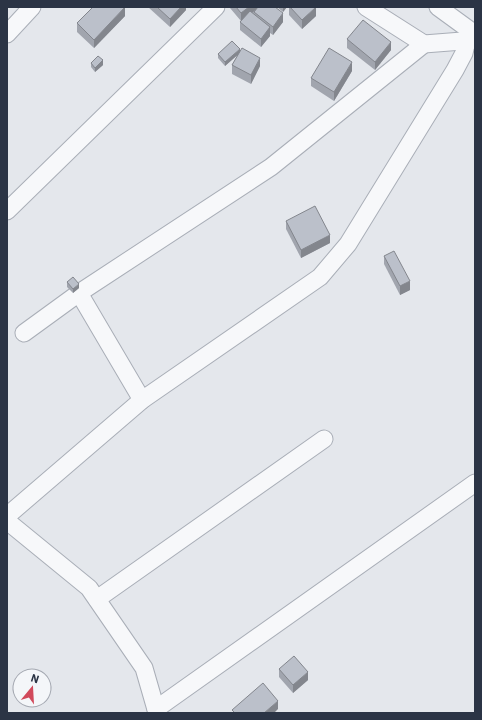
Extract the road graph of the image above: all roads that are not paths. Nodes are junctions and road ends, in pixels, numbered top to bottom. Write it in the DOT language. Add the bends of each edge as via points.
graph roads {
  1 [pos="32,7"];
  2 [pos="216,7"];
  3 [pos="366,7"];
  4 [pos="438,7"];
  5 [pos="9,28"];
  6 [pos="472,38"];
  7 [pos="424,44"];
  8 [pos="7,211"];
  9 [pos="79,293"];
  10 [pos="24,333"];
  11 [pos="142,400"];
  12 [pos="324,439"];
  13 [pos="475,483"];
  14 [pos="7,516"];
  15 [pos="7,521"];
  16 [pos="97,599"];
  17 [pos="156,711"];
  1 -- 5 [label="street"];
  2 -- 8 [label="street"];
  3 -- 7 [label="street"];
  4 -- 6 [label="street"];
  6 -- 7 [label="street"];
  6 -- 11 [label="street" via="348,244 320,277"];
  7 -- 9 [label="street" via="271,167"];
  9 -- 10 [label="street"];
  9 -- 11 [label="street"];
  11 -- 14 [label="street"];
  12 -- 16 [label="street"];
  13 -- 17 [label="street"];
  15 -- 16 [label="street" via="89,588"];
  16 -- 17 [label="street" via="144,668"];
}
